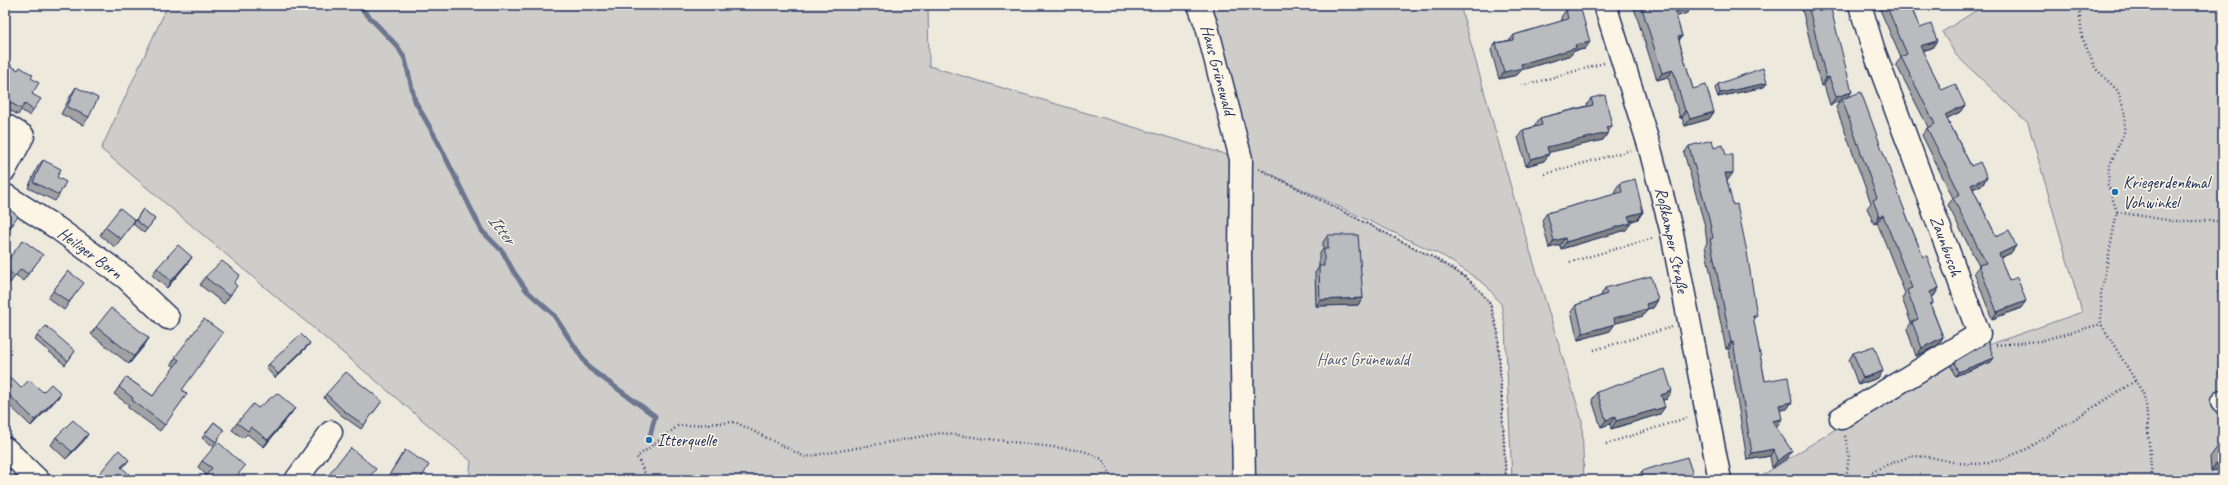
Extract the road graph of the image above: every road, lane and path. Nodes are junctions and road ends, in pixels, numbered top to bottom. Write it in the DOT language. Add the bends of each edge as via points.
graph roads {
  1 [pos="1199,5"];
  2 [pos="1605,5"];
  3 [pos="1860,5"];
  4 [pos="2078,5"];
  5 [pos="2220,5"];
  6 [pos="2223,10"];
  7 [pos="1622,58"];
  8 [pos="1522,86"];
  9 [pos="5,125"];
  10 [pos="1649,145"];
  11 [pos="1241,159"];
  12 [pos="5,170"];
  13 [pos="1545,174"];
  14 [pos="5,195"];
  15 [pos="2117,212"];
  16 [pos="2223,221"];
  17 [pos="1672,233"];
  18 [pos="1570,262"];
  19 [pos="168,318"];
  20 [pos="1689,322"];
  21 [pos="2101,324"];
  22 [pos="1979,334"];
  23 [pos="1594,350"];
  24 [pos="2135,381"];
  25 [pos="1706,411"];
  26 [pos="1841,418"];
  27 [pos="331,432"];
  28 [pos="1606,444"];
  29 [pos="5,448"];
  30 [pos="38,480"];
  31 [pos="296,480"];
  32 [pos="648,480"];
  33 [pos="1070,480"];
  34 [pos="1114,480"];
  35 [pos="1244,480"];
  36 [pos="1506,480"];
  37 [pos="1720,480"];
  38 [pos="1846,480"];
  39 [pos="1858,480"];
  40 [pos="2152,480"];
  1 -- 11 [label="street, Haus Grünewald"];
  2 -- 7 [label="street, Roßkamper Straße"];
  3 -- 22 [label="street, Zaunbusch" via="1873,48"];
  4 -- 15 [label="path" via="2082,37 2095,68 2118,91 2125,113 2124,133 2109,167 2108,186"];
  5 -- 6 [label="path"];
  7 -- 8 [label="path"];
  7 -- 10 [label="street, Roßkamper Straße"];
  9 -- 12 [label="street" via="23,136"];
  10 -- 13 [label="path"];
  10 -- 17 [label="street, Roßkamper Straße"];
  11 -- 35 [label="street, Haus Grünewald"];
  11 -- 36 [label="path" via="1435,258 1466,278 1481,292 1490,304 1498,332"];
  14 -- 19 [label="street, Heiliger Born" via="57,228 126,278"];
  15 -- 16 [label="path" via="2173,221"];
  15 -- 21 [label="path" via="2101,294"];
  17 -- 18 [label="path"];
  17 -- 20 [label="street, Roßkamper Straße"];
  20 -- 23 [label="path"];
  20 -- 25 [label="street, Roßkamper Straße"];
  21 -- 22 [label="path" via="2040,341 2001,343 1990,347"];
  21 -- 24 [label="path"];
  22 -- 26 [label="street"];
  24 -- 39 [label="path" via="2027,449 2000,460 1979,464 1911,456 1884,466"];
  24 -- 40 [label="path" via="2146,405"];
  25 -- 28 [label="path"];
  25 -- 37 [label="street, Roßkamper Straße"];
  26 -- 38 [label="path" via="1849,455"];
  27 -- 31 [label="street"];
  29 -- 30 [label="street"];
  32 -- 34 [label="path" via="637,457 678,426 735,422 805,457 941,434 1084,451 1102,459"];
  33 -- 34 [label="path" via="1083,476"];
}
